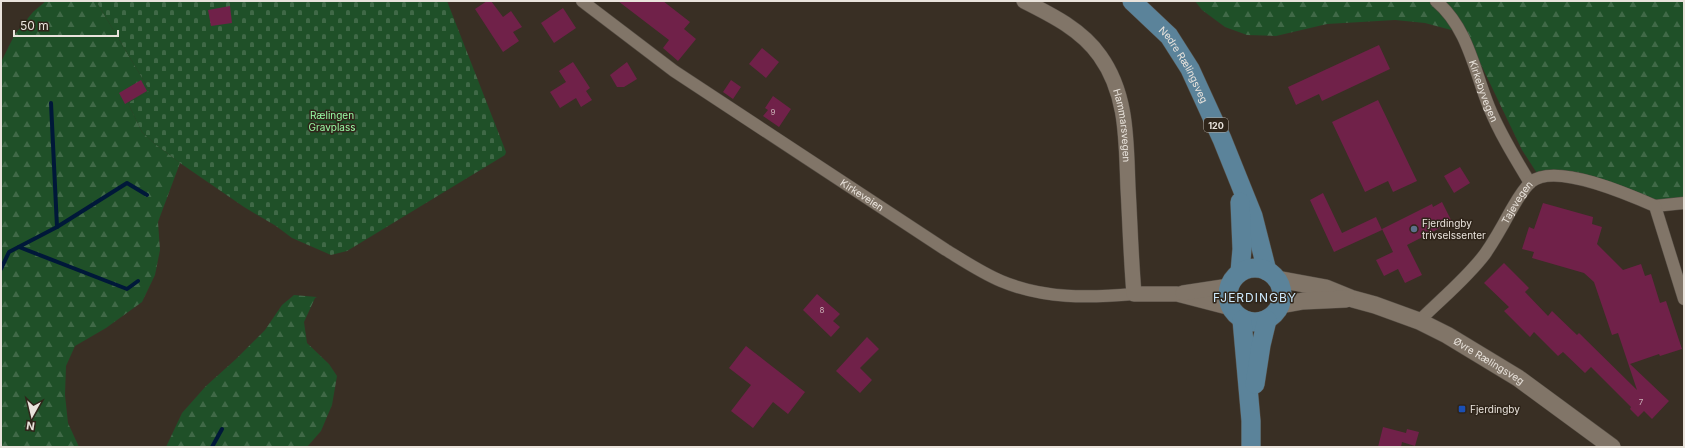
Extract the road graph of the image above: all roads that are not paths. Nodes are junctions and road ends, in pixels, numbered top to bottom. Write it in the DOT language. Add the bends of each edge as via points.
graph roads {
  1 [pos="582,1"];
  2 [pos="1024,1"];
  3 [pos="1132,1"];
  4 [pos="1436,1"];
  5 [pos="1238,182"];
  6 [pos="1530,183"];
  7 [pos="1684,203"];
  8 [pos="1655,206"];
  9 [pos="1272,275"];
  10 [pos="1235,279"];
  11 [pos="1134,294"];
  12 [pos="1177,294"];
  13 [pos="1353,299"];
  14 [pos="1684,299"];
  15 [pos="1281,305"];
  16 [pos="1236,314"];
  17 [pos="1267,320"];
  18 [pos="1419,321"];
  19 [pos="1251,421"];
  20 [pos="1251,447"];
  21 [pos="1612,447"];
  1 -- 11 [label="street, Kirkeveien" via="674,71 983,273 1017,287 1052,294 1081,298"];
  2 -- 11 [label="street, Hammarsvegen" via="1061,20 1083,37 1100,55 1118,90 1125,130"];
  3 -- 5 [label="main road, Nedre Rælingsveg / 120" via="1169,36 1184,58 1212,117"];
  4 -- 6 [label="street, Kirkebyvegen" via="1456,24 1466,42 1489,108"];
  5 -- 9 [label="main road, Nedre Rælingsveg / 120" via="1253,216"];
  5 -- 10 [label="main road, Nedre Rælingsveg / 120" via="1242,232"];
  6 -- 8 [label="street, Tajevegen" via="1536,179 1553,176 1581,179"];
  6 -- 18 [label="street, Tajevegen" via="1475,266"];
  7 -- 8 [label="street, Tajevegen"];
  8 -- 14 [label="street"];
  9 -- 10 [label="main road" via="1254,268"];
  9 -- 13 [label="main road, Øvre Rælingsveg" via="1326,288"];
  9 -- 15 [label="main road, 120" via="1282,292"];
  10 -- 12 [label="street, Kirkeveien"];
  10 -- 16 [label="main road, 120" via="1228,297"];
  11 -- 12 [label="street, Kirkeveien"];
  12 -- 16 [label="street, Kirkeveien"];
  13 -- 15 [label="main road, Øvre Rælingsveg" via="1303,301"];
  13 -- 18 [label="main road, Øvre Rælingsveg"];
  15 -- 17 [label="main road" via="1273,317"];
  16 -- 17 [label="main road" via="1254,323"];
  16 -- 19 [label="main road, 120"];
  17 -- 19 [label="main road, 120" via="1258,359"];
  18 -- 21 [label="main road, Øvre Rælingsveg" via="1518,378"];
  19 -- 20 [label="main road, 120"];
}
